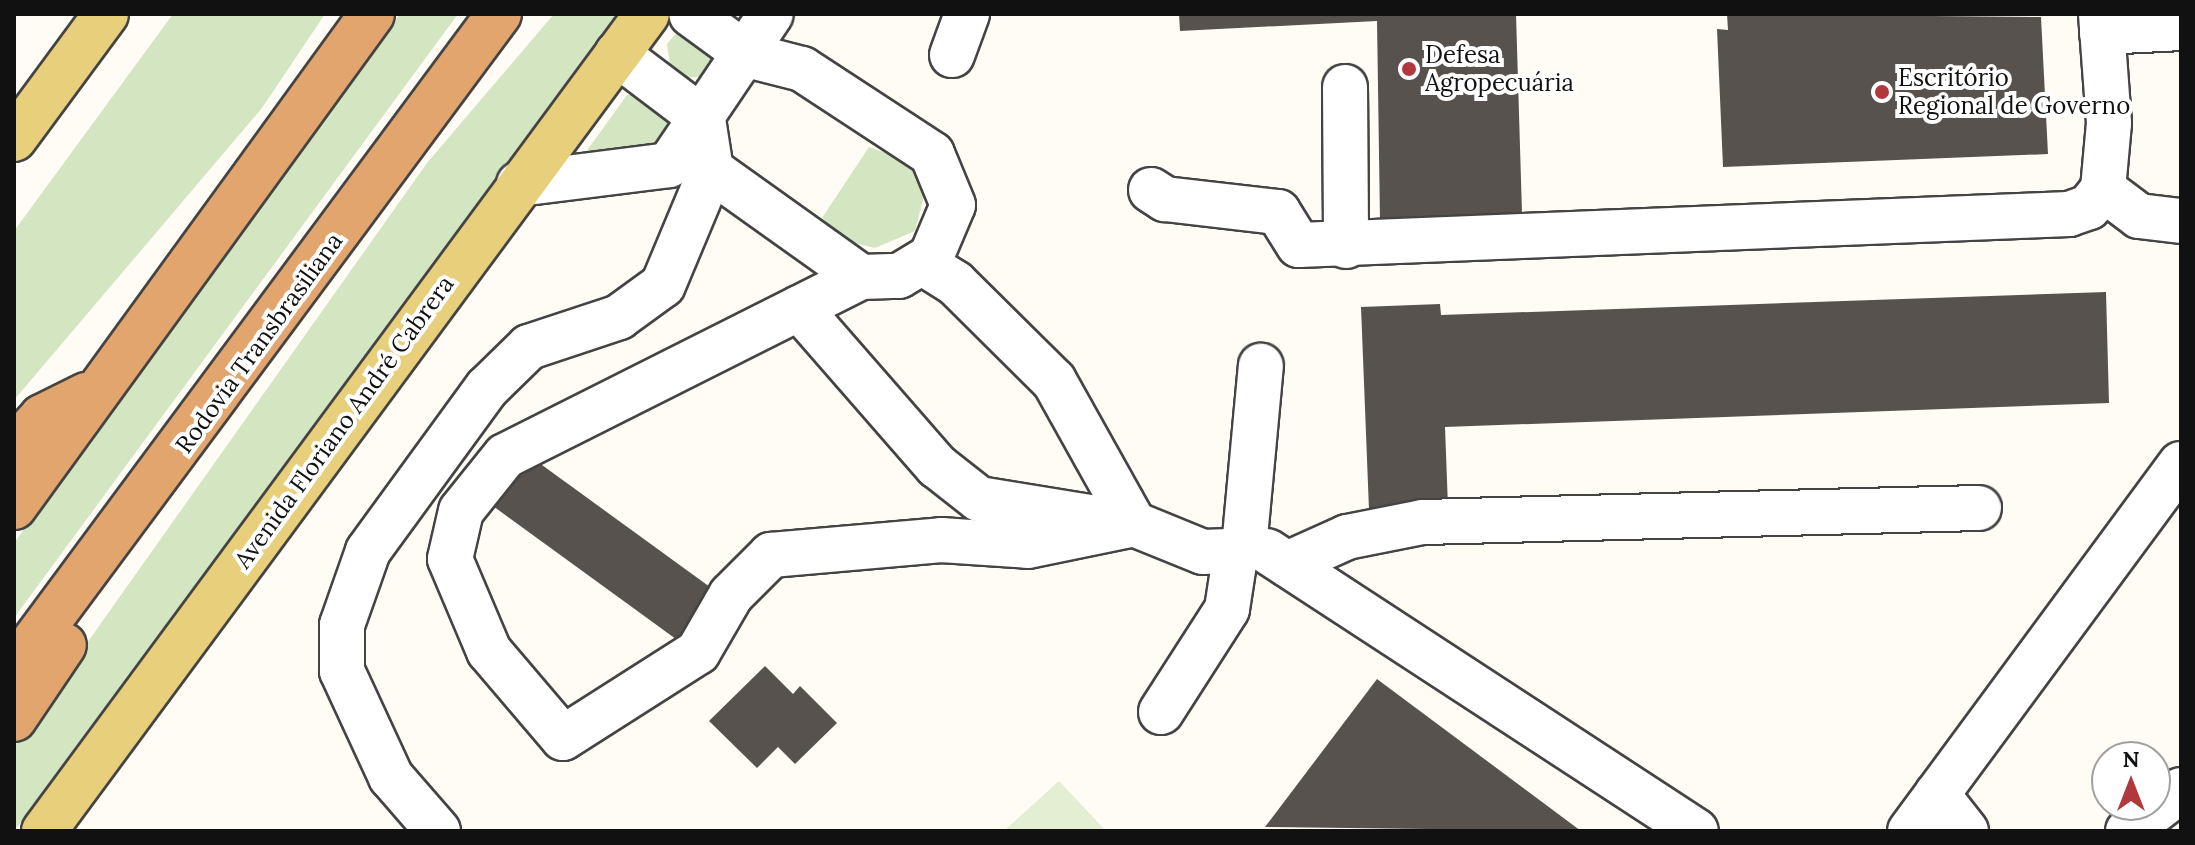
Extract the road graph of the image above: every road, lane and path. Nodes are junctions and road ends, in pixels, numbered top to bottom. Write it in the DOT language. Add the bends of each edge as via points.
graph roads {
  1 [pos="106,14"];
  2 [pos="372,14"];
  3 [pos="499,14"];
  4 [pos="647,14"];
  5 [pos="691,14"];
  6 [pos="771,14"];
  7 [pos="967,14"];
  8 [pos="2102,23"];
  9 [pos="2181,28"];
  10 [pos="617,54"];
  11 [pos="747,55"];
  12 [pos="952,55"];
  13 [pos="1345,87"];
  14 [pos="703,119"];
  15 [pos="14,139"];
  16 [pos="711,170"];
  17 [pos="519,184"];
  18 [pos="2103,189"];
  19 [pos="1151,190"];
  20 [pos="2181,192"];
  21 [pos="2181,221"];
  22 [pos="1346,246"];
  23 [pos="923,263"];
  24 [pos="861,277"];
  25 [pos="799,308"];
  26 [pos="1261,366"];
  27 [pos="98,389"];
  28 [pos="14,448"];
  29 [pos="2175,482"];
  30 [pos="14,507"];
  31 [pos="1979,508"];
  32 [pos="1134,524"];
  33 [pos="1240,544"];
  34 [pos="1287,564"];
  35 [pos="94,565"];
  36 [pos="14,668"];
  37 [pos="1161,712"];
  38 [pos="14,719"];
  39 [pos="2181,790"];
  40 [pos="1937,794"];
  41 [pos="44,831"];
  42 [pos="438,831"];
  43 [pos="1696,831"];
  44 [pos="1910,831"];
  45 [pos="1966,831"];
  46 [pos="2128,831"];
  1 -- 15 [label="main road"];
  2 -- 27 [label="highway"];
  3 -- 35 [label="highway, Rodovia Transbrasiliana"];
  4 -- 10 [label="main road, Avenida Floriano André Cabrera"];
  5 -- 11 [label="street"];
  6 -- 11 [label="street"];
  7 -- 12 [label="street"];
  8 -- 9 [label="street"];
  8 -- 18 [label="street" via="2109,123"];
  10 -- 14 [label="street"];
  10 -- 17 [label="main road, Avenida Floriano André Cabrera"];
  11 -- 14 [label="street"];
  11 -- 23 [label="street" via="802,69 932,154 953,205 943,242"];
  13 -- 22 [label="street"];
  14 -- 16 [label="street"];
  14 -- 17 [label="street" via="669,165"];
  16 -- 24 [label="street"];
  16 -- 42 [label="street" via="663,285 619,317 529,347 487,388 368,551 342,625 342,671 391,777"];
  17 -- 41 [label="main road, Avenida Floriano André Cabrera"];
  18 -- 20 [label="street"];
  18 -- 21 [label="street" via="2139,216"];
  18 -- 22 [label="street" via="2089,207 2031,218"];
  19 -- 22 [label="street" via="1165,199 1278,212 1299,245"];
  23 -- 24 [label="street" via="899,276"];
  23 -- 32 [label="street" via="955,283 1054,381"];
  24 -- 25 [label="street"];
  25 -- 32 [label="street" via="937,466 979,499"];
  25 -- 32 [label="street" via="505,456 461,511 450,559 489,651 563,738 698,652 738,584 771,555 941,540 1028,546"];
  26 -- 33 [label="street"];
  27 -- 28 [label="highway" via="42,417"];
  27 -- 30 [label="highway"];
  29 -- 40 [label="street"];
  31 -- 34 [label="street" via="1423,522 1347,537"];
  32 -- 33 [label="street" via="1203,552"];
  33 -- 34 [label="street"];
  33 -- 37 [label="street" via="1227,609"];
  34 -- 43 [label="street"];
  35 -- 36 [label="highway, Rodovia Transbrasiliana"];
  35 -- 38 [label="highway" via="74,629"];
  39 -- 46 [label="street"];
  40 -- 44 [label="street"];
  40 -- 45 [label="street"];
}
